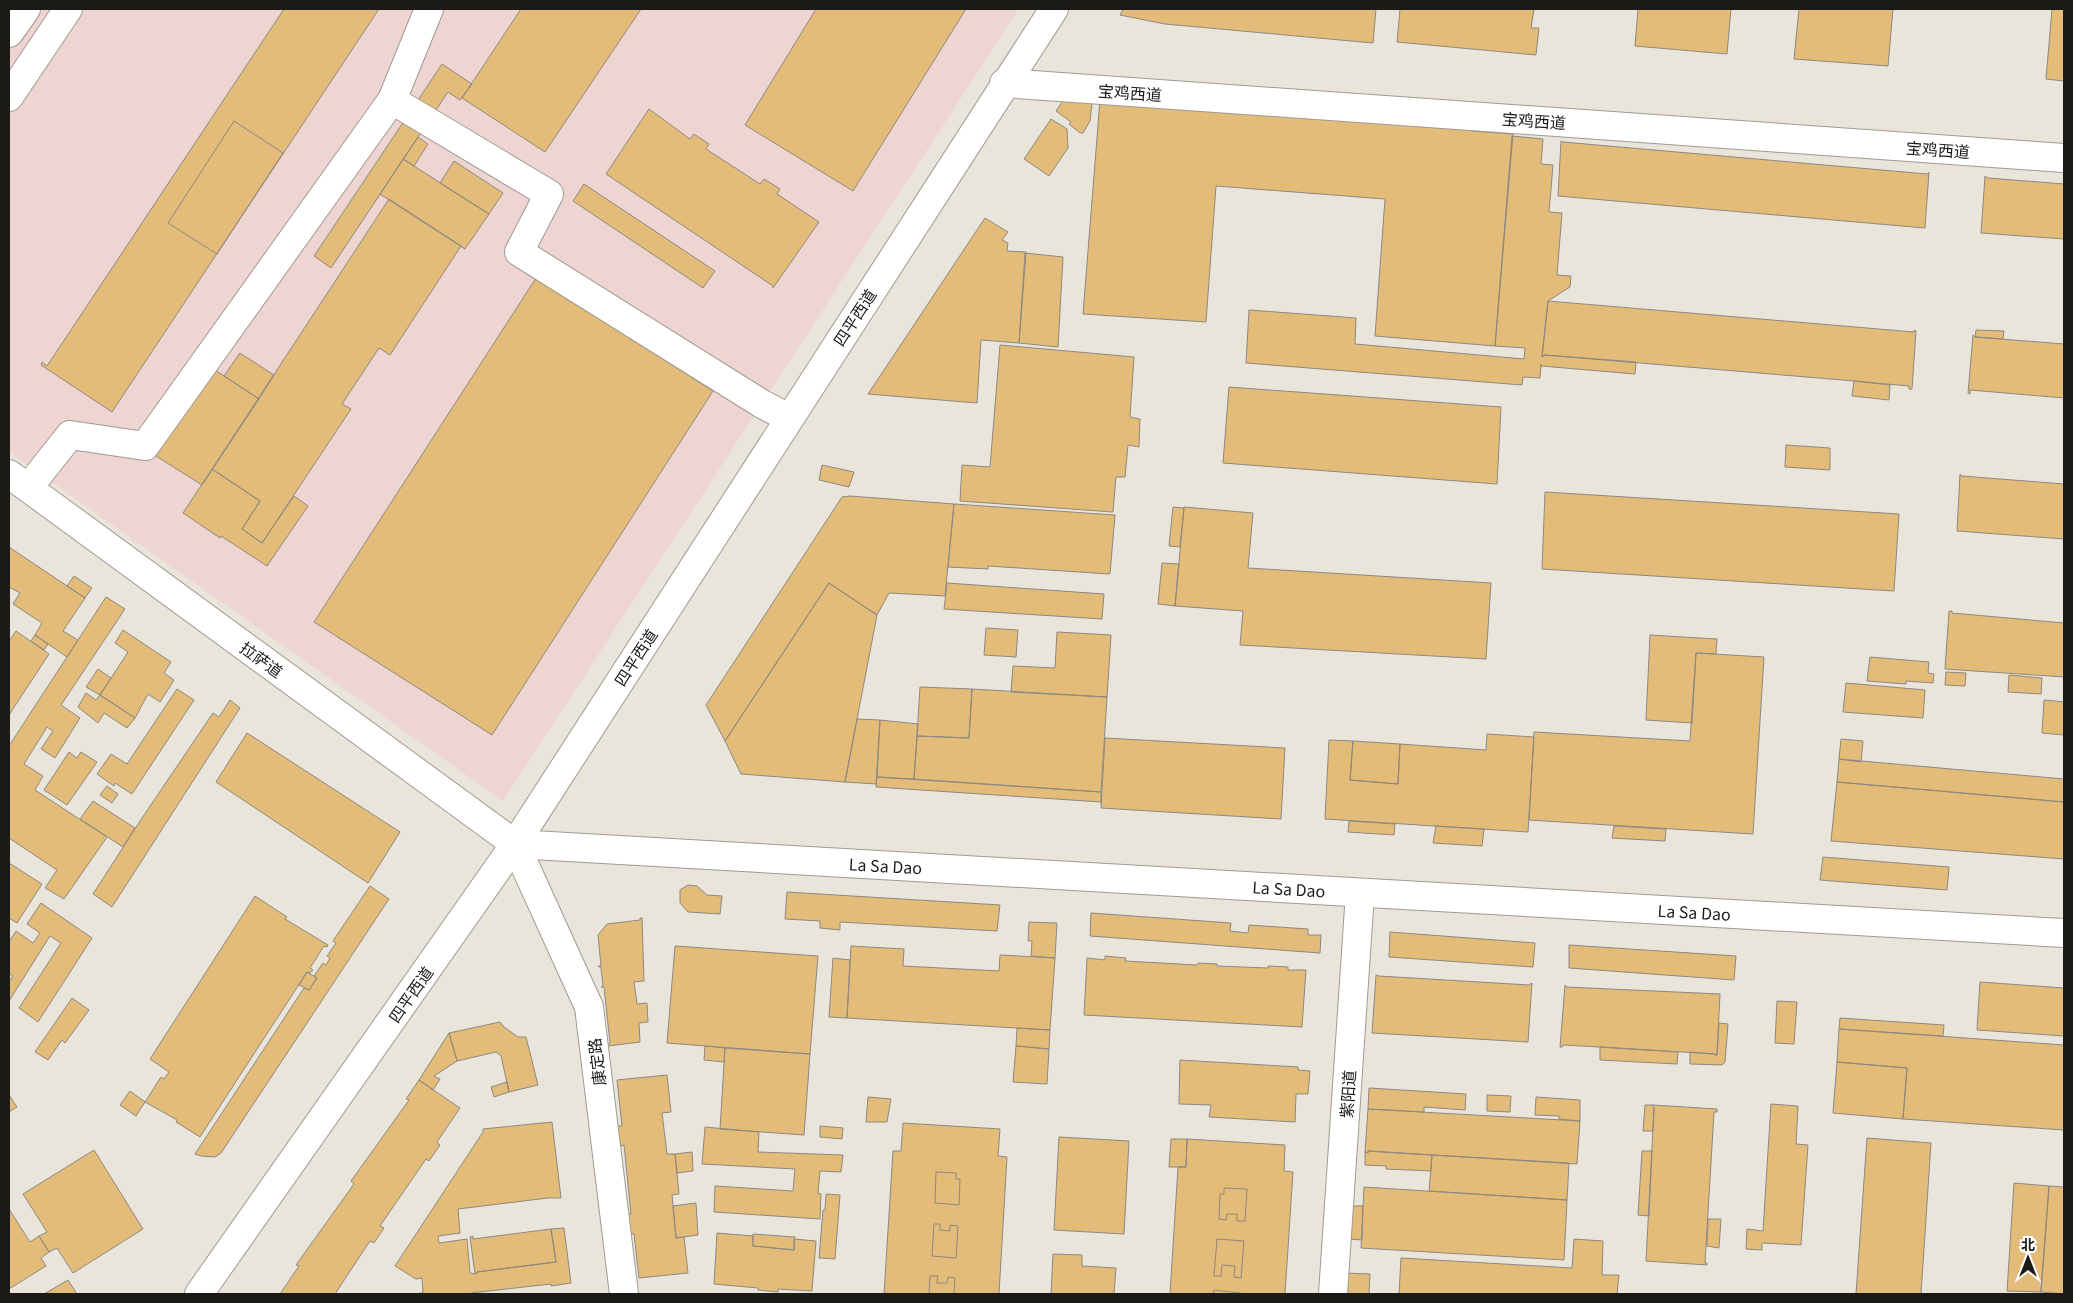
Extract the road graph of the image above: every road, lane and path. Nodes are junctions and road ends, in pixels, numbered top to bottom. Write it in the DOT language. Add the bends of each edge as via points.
graph roads {
  1 [pos="26,9"];
  2 [pos="68,9"];
  3 [pos="429,9"];
  4 [pos="1054,9"];
  5 [pos="9,33"];
  6 [pos="1004,83"];
  7 [pos="9,97"];
  8 [pos="392,100"];
  9 [pos="2064,158"];
  10 [pos="789,418"];
  11 [pos="18,481"];
  12 [pos="515,844"];
  13 [pos="1360,893"];
  14 [pos="2064,933"];
  15 [pos="199,1294"];
  16 [pos="624,1294"];
  17 [pos="1333,1294"];
  1 -- 5 [label="street"];
  2 -- 7 [label="street"];
  3 -- 8 [label="street"];
  4 -- 6 [label="street, 四平西道"];
  6 -- 9 [label="street, 宝鸡西道"];
  6 -- 10 [label="street, 四平西道"];
  8 -- 10 [label="street" via="549,194 518,252"];
  8 -- 11 [label="street" via="145,446 70,436"];
  10 -- 12 [label="street, 四平西道"];
  11 -- 12 [label="street, 拉萨道"];
  12 -- 13 [label="street, La Sa Dao"];
  12 -- 15 [label="street, 四平西道"];
  12 -- 16 [label="street, 康定路" via="589,1006"];
  13 -- 14 [label="street, La Sa Dao"];
  13 -- 17 [label="street, 紫阳道"];
}
